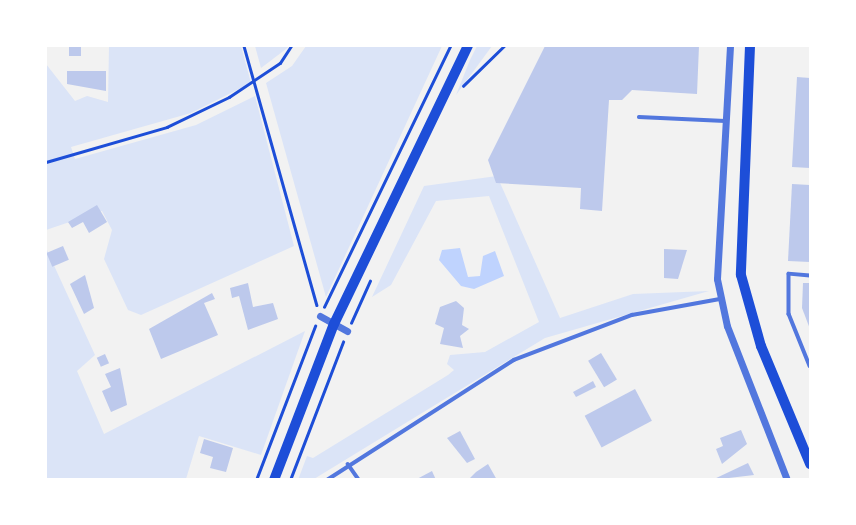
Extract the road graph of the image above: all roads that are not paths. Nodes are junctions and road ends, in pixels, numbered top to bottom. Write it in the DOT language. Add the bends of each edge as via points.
graph roads {
  1 [pos="468,46"];
  2 [pos="730,46"];
  3 [pos="750,46"];
  4 [pos="639,117"];
  5 [pos="725,121"];
  6 [pos="810,276"];
  7 [pos="720,299"];
  8 [pos="320,316"];
  9 [pos="334,324"];
  10 [pos="347,331"];
  11 [pos="810,366"];
  12 [pos="348,464"];
  13 [pos="810,464"];
  14 [pos="274,480"];
  15 [pos="327,480"];
  16 [pos="359,480"];
  17 [pos="786,480"];
  1 -- 9 [label="main road"];
  2 -- 5 [label="street"];
  3 -- 13 [label="main road" via="741,275 761,346"];
  4 -- 5 [label="lane"];
  5 -- 7 [label="street" via="716,257"];
  6 -- 11 [label="lane" via="789,274 789,314"];
  7 -- 12 [label="lane" via="575,332 513,360"];
  7 -- 17 [label="street"];
  8 -- 9 [label="street"];
  9 -- 10 [label="street"];
  9 -- 14 [label="main road"];
  12 -- 15 [label="lane"];
  12 -- 16 [label="lane"];
}
